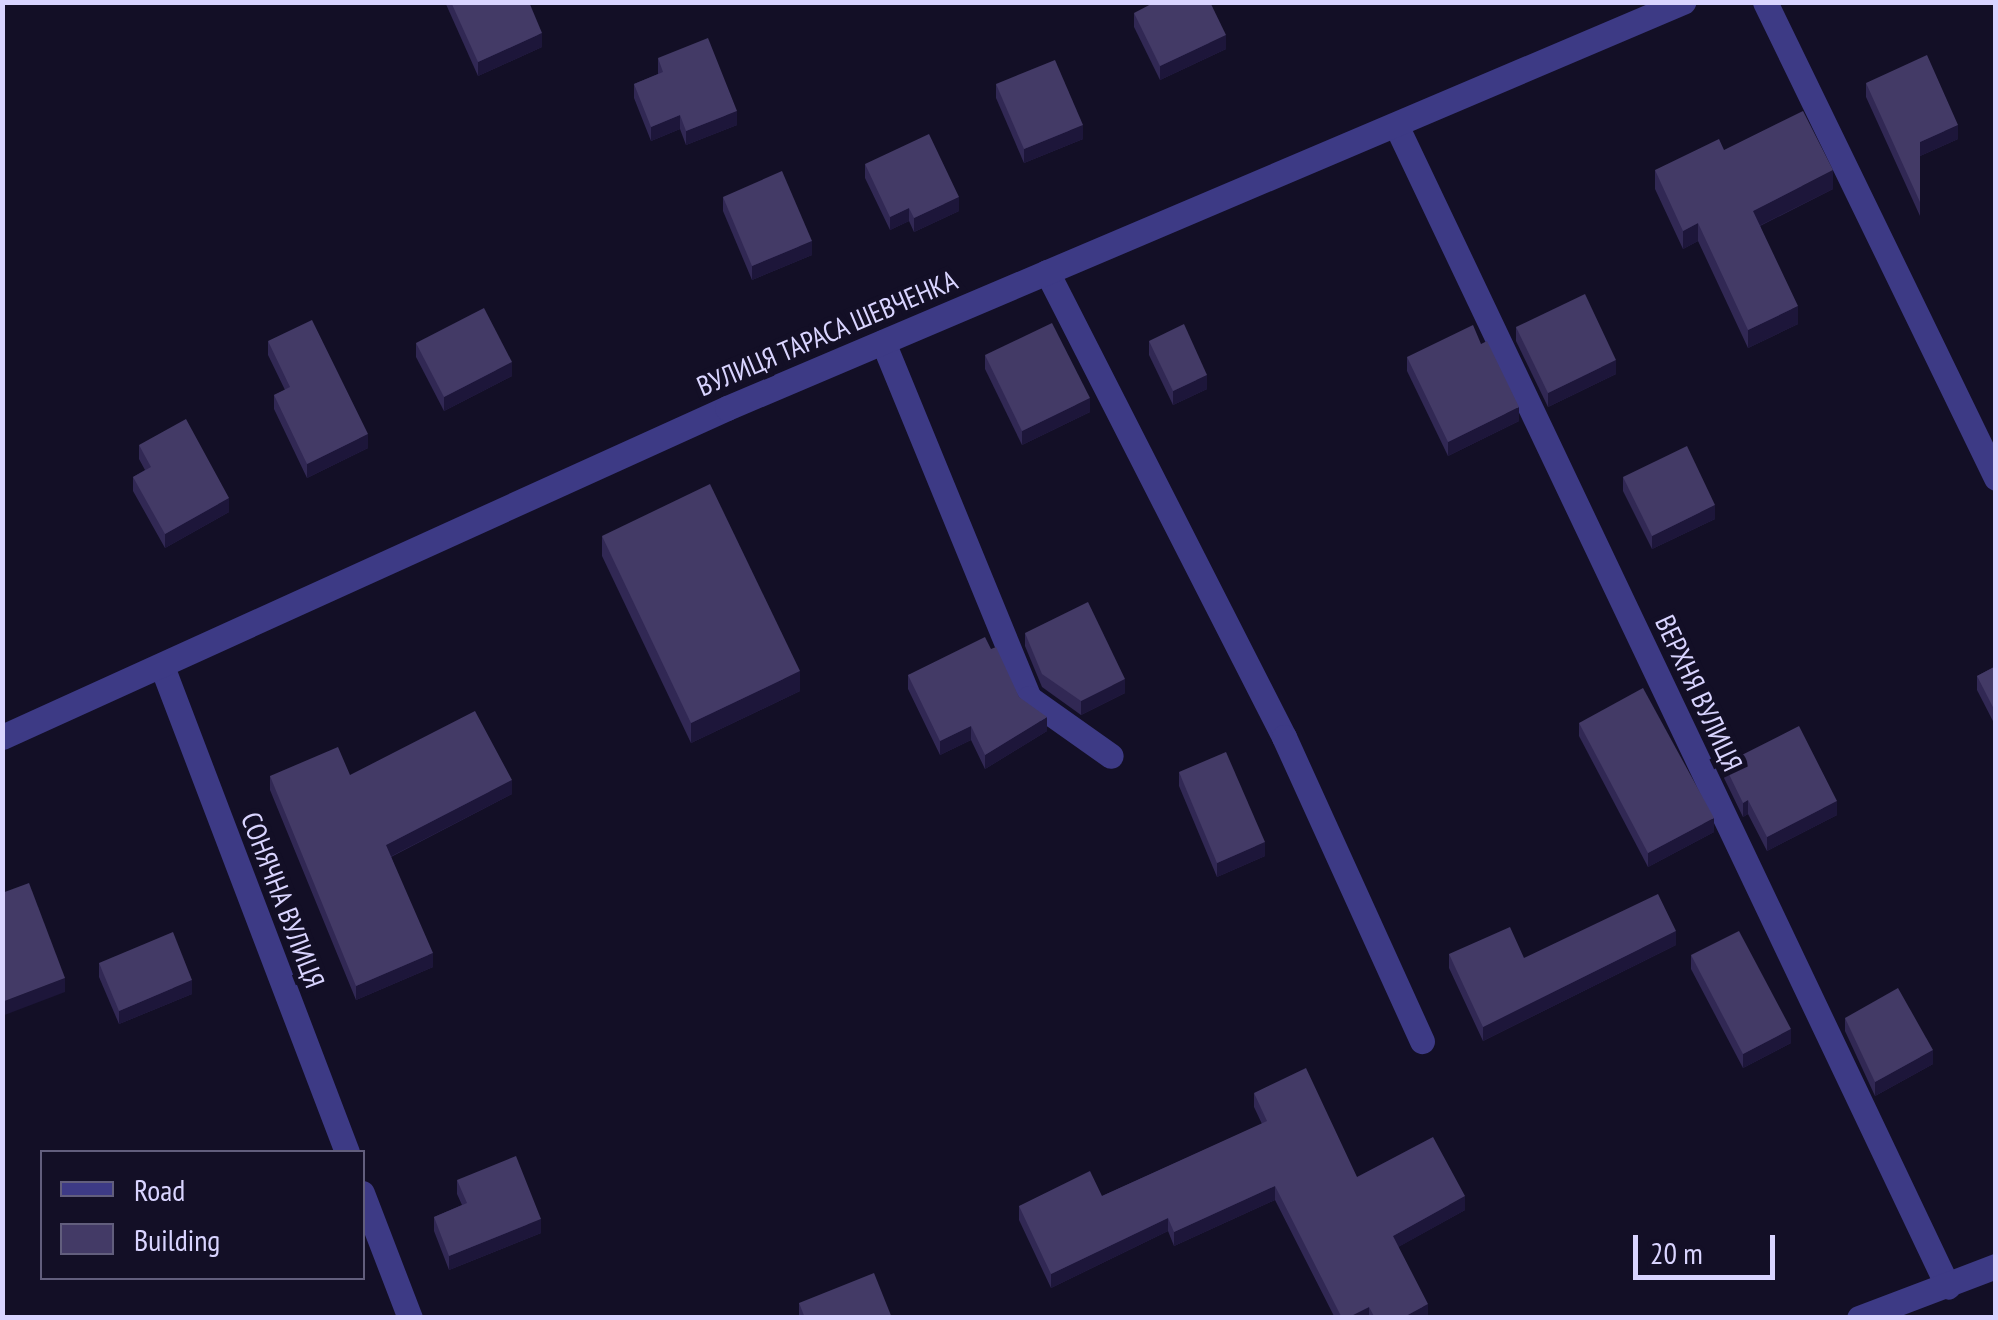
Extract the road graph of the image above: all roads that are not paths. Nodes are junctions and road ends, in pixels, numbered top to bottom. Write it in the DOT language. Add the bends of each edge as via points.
graph roads {
  1 [pos="1683,2"];
  2 [pos="1765,2"];
  3 [pos="1396,125"];
  4 [pos="1047,272"];
  5 [pos="884,342"];
  6 [pos="1996,478"];
  7 [pos="163,668"];
  8 [pos="2,737"];
  9 [pos="1111,756"];
  10 [pos="1422,1041"];
  11 [pos="346,1150"];
  12 [pos="365,1200"];
  13 [pos="1996,1266"];
  14 [pos="1948,1286"];
  15 [pos="410,1318"];
  16 [pos="1859,1318"];
  1 -- 3 [label="street, ВУЛИЦЯ ТАРАСА ШЕВЧЕНКА"];
  2 -- 6 [label="street"];
  3 -- 4 [label="street, ВУЛИЦЯ ТАРАСА ШЕВЧЕНКА"];
  3 -- 14 [label="street, ВЕРХНЯ ВУЛИЦЯ"];
  4 -- 5 [label="street, ВУЛИЦЯ ТАРАСА ШЕВЧЕНКА"];
  4 -- 10 [label="street" via="1284,737"];
  5 -- 7 [label="street, ВУЛИЦЯ ТАРАСА ШЕВЧЕНКА"];
  5 -- 9 [label="street" via="1028,698"];
  7 -- 8 [label="street, ВУЛИЦЯ ТАРАСА ШЕВЧЕНКА"];
  7 -- 11 [label="street, СОНЯЧНА ВУЛИЦЯ"];
  12 -- 15 [label="street"];
  13 -- 14 [label="street"];
  14 -- 16 [label="street"];
}
